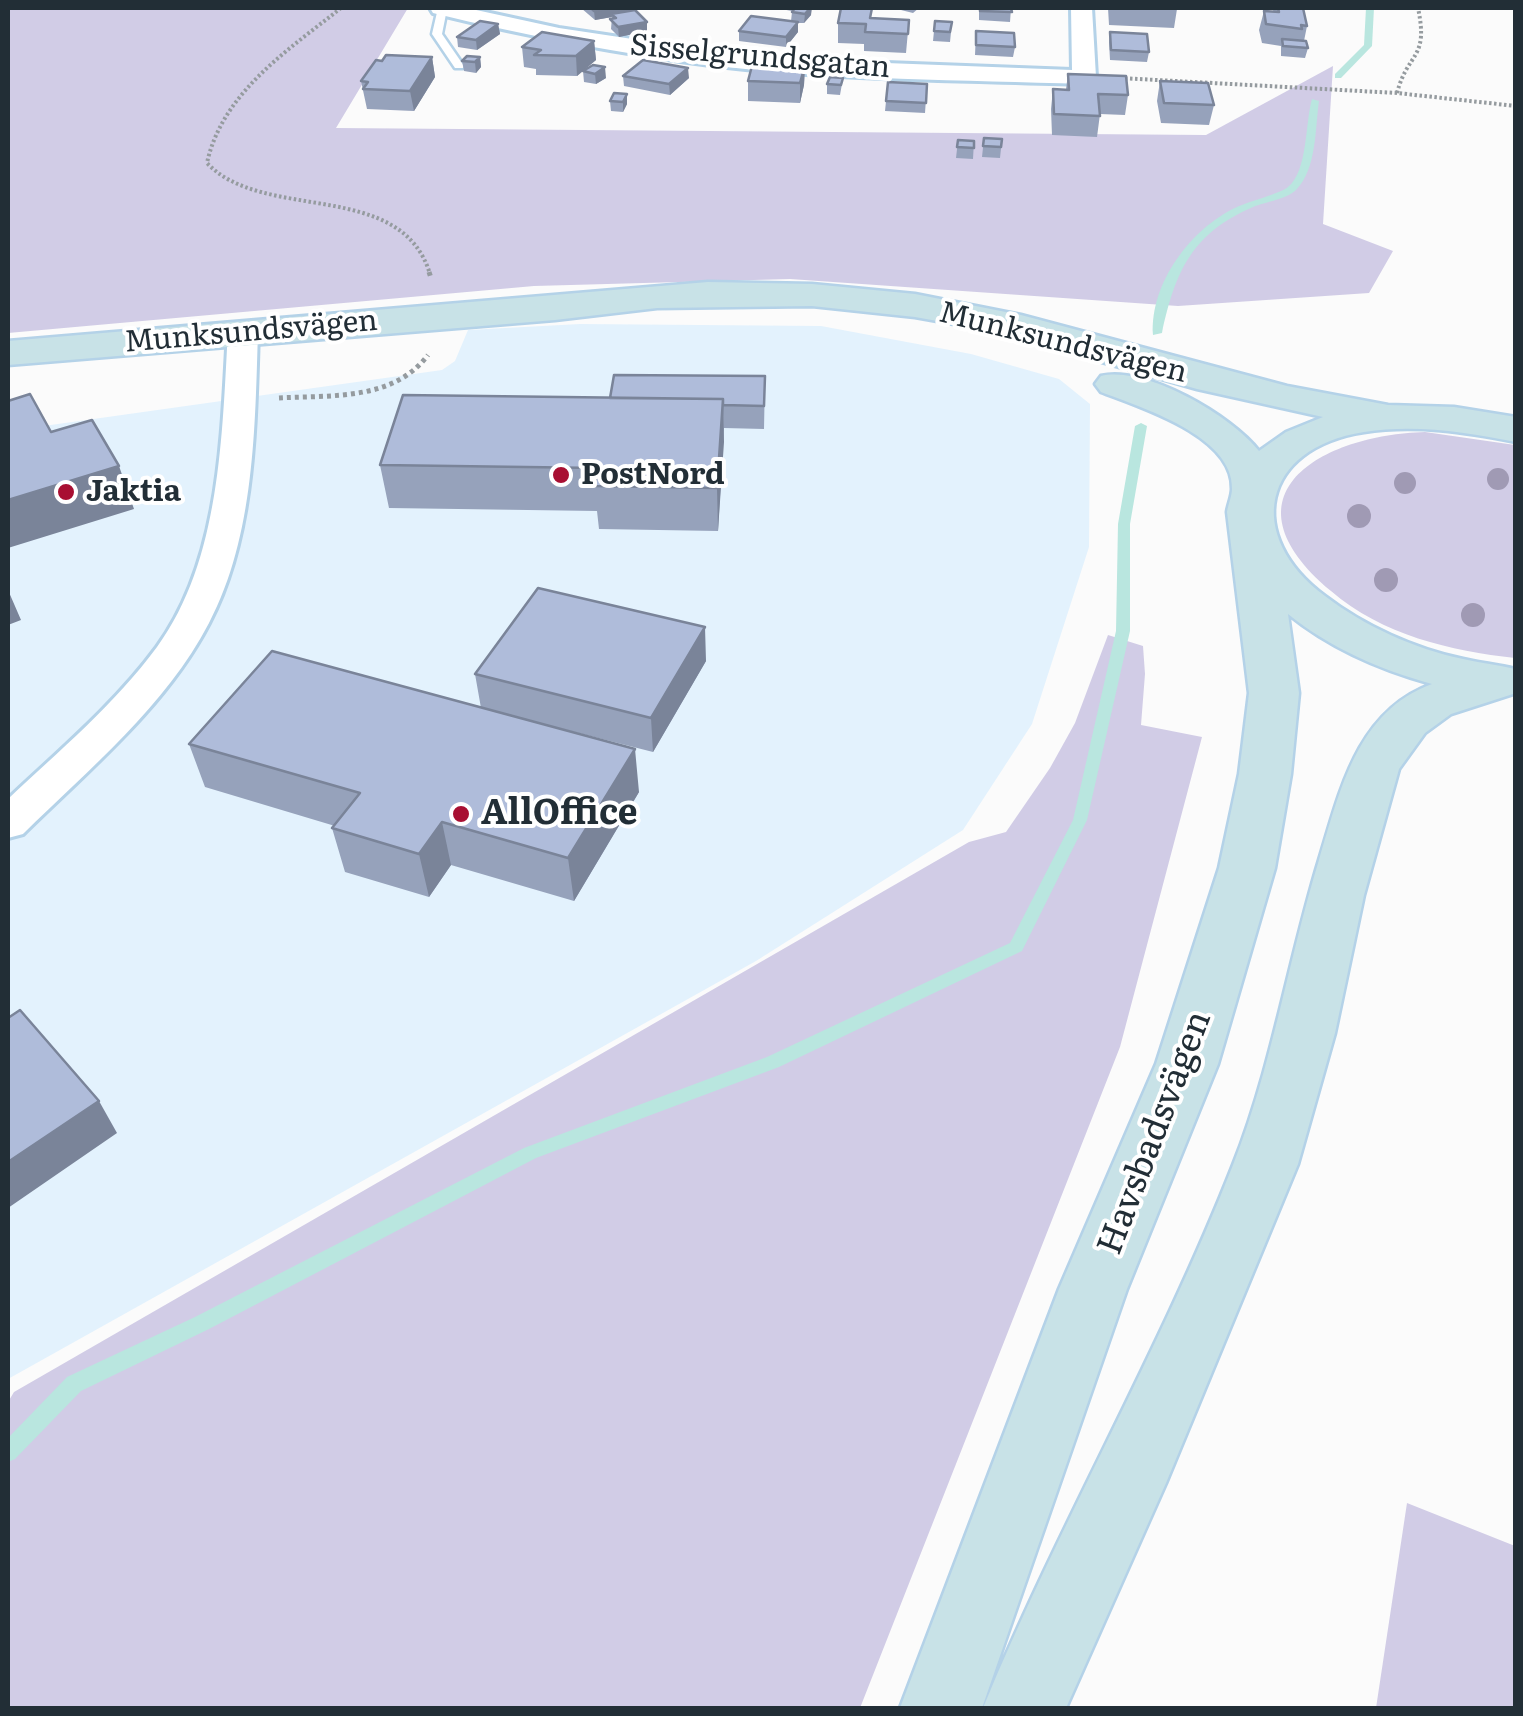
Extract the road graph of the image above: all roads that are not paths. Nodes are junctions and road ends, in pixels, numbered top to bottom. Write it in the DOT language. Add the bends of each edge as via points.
graph roads {
  1 [pos="441,8"];
  2 [pos="1082,8"];
  3 [pos="459,66"];
  4 [pos="555,308"];
  5 [pos="243,332"];
  6 [pos="8,353"];
  7 [pos="1516,406"];
  8 [pos="1409,417"];
  9 [pos="1516,430"];
  10 [pos="1254,487"];
  11 [pos="1255,539"];
  12 [pos="1502,682"];
  13 [pos="8,823"];
  14 [pos="941,1708"];
  15 [pos="1024,1708"];
  1 -- 2 [label="street, Sisselgrundsgatan" via="558,35 720,59 1084,76"];
  1 -- 3 [label="lane" via="437,34"];
  4 -- 5 [label="main road, Munksundsvägen"];
  4 -- 8 [label="main road, Munksundsvägen" via="763,294 906,306 1007,323 1230,385"];
  4 -- 10 [label="main road, Munksundsvägen" via="838,321 1013,351 1182,412 1241,457"];
  5 -- 6 [label="main road, Munksundsvägen"];
  5 -- 13 [label="street" via="240,401 215,566 174,652 112,724"];
  7 -- 8 [label="main road"];
  8 -- 9 [label="main road, Munksundsvägen"];
  8 -- 10 [label="main road" via="1349,422 1302,440 1267,465"];
  10 -- 11 [label="main road, Havsbadsvägen" via="1249,512"];
  11 -- 12 [label="main road" via="1271,569 1336,626 1433,668"];
  11 -- 14 [label="main road, Havsbadsvägen" via="1274,693 1247,868 1187,1064 1094,1288"];
  12 -- 15 [label="main road" via="1433,702 1407,721 1374,765 1266,1164"];
}
